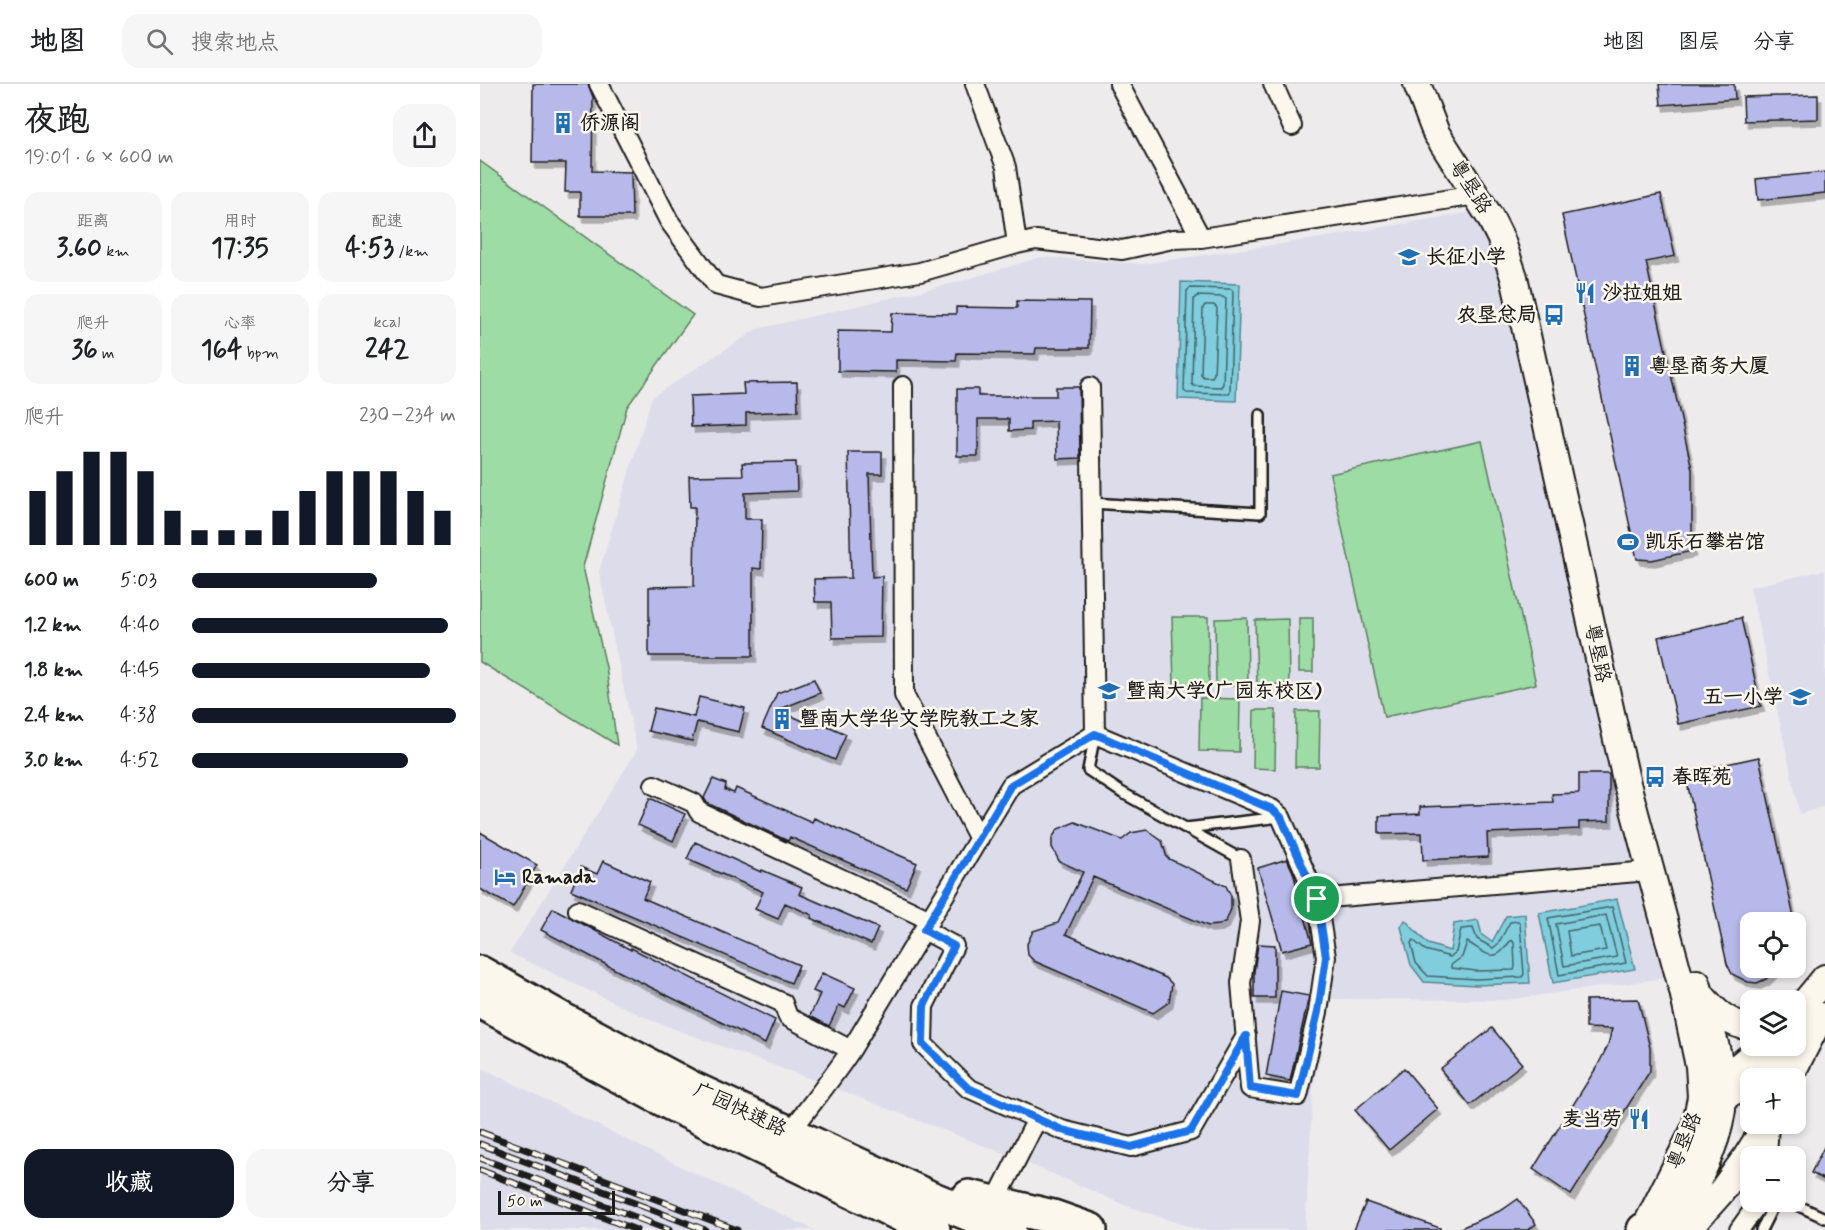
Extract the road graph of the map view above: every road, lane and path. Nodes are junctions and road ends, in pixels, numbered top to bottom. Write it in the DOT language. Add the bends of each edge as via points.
graph roads {
  1 [pos="599,84"];
  2 [pos="975,84"];
  3 [pos="1119,84"];
  4 [pos="1273,84"];
  5 [pos="1417,84"];
  6 [pos="1434,84"];
  7 [pos="1292,126"];
  8 [pos="1476,195"];
  9 [pos="1201,238"];
  10 [pos="1017,244"];
  11 [pos="903,386"];
  12 [pos="1090,387"];
  13 [pos="1260,415"];
  14 [pos="1091,503"];
  15 [pos="1095,734"];
  16 [pos="654,785"];
  17 [pos="1281,817"];
  18 [pos="1186,828"];
  19 [pos="979,839"];
  20 [pos="1241,860"];
  21 [pos="1649,871"];
  22 [pos="1317,899"];
  23 [pos="578,910"];
  24 [pos="927,925"];
  25 [pos="480,957"];
  26 [pos="480,973"];
  27 [pos="1825,978"];
  28 [pos="1700,993"];
  29 [pos="520,996"];
  30 [pos="480,1001"];
  31 [pos="1806,1002"];
  32 [pos="1823,1014"];
  33 [pos="480,1023"];
  34 [pos="1740,1026"];
  35 [pos="1246,1036"];
  36 [pos="1806,1038"];
  37 [pos="851,1050"];
  38 [pos="1753,1056"];
  39 [pos="1785,1056"];
  40 [pos="1768,1068"];
  41 [pos="1740,1085"];
  42 [pos="595,1086"];
  43 [pos="1715,1092"];
  44 [pos="1036,1119"];
  45 [pos="790,1133"];
  46 [pos="1761,1134"];
  47 [pos="808,1171"];
  48 [pos="1806,1209"];
  49 [pos="1752,1212"];
  50 [pos="1770,1212"];
  51 [pos="1002,1216"];
  52 [pos="1825,1218"];
  53 [pos="884,1230"];
  54 [pos="933,1230"];
  55 [pos="1090,1230"];
  56 [pos="1644,1230"];
  57 [pos="1672,1230"];
  58 [pos="1687,1230"];
  59 [pos="1739,1230"];
  60 [pos="1761,1230"];
  1 -- 10 [label="street" via="669,221 716,285 761,297 920,272"];
  2 -- 10 [label="street" via="1006,167"];
  3 -- 9 [label="street"];
  4 -- 7 [label="street"];
  5 -- 8 [label="main road, 粤垦路" via="1436,133"];
  6 -- 28 [label="main road, 粤垦路" via="1453,132 1509,219 1526,265 1654,824"];
  8 -- 9 [label="street"];
  8 -- 21 [label="main road, 粤垦路" via="1501,239 1514,277"];
  9 -- 10 [label="street" via="1173,239 1122,250 1036,240"];
  11 -- 19 [label="street" via="904,695"];
  12 -- 14 [label="street"];
  13 -- 14 [label="lane" via="1260,513"];
  14 -- 15 [label="street"];
  15 -- 17 [label="street" via="1272,809"];
  15 -- 18 [label="lane" via="1088,770"];
  15 -- 19 [label="street" via="1011,785"];
  16 -- 24 [label="street" via="694,802 699,812"];
  17 -- 18 [label="lane"];
  17 -- 22 [label="street"];
  18 -- 20 [label="lane"];
  19 -- 24 [label="street"];
  20 -- 35 [label="street" via="1250,921 1241,983"];
  21 -- 22 [label="street"];
  21 -- 43 [label="main road, 粤垦路" via="1683,991 1699,1066"];
  22 -- 35 [label="street" via="1326,957 1318,1012 1298,1096 1250,1088"];
  23 -- 37 [label="street" via="783,1003 788,1017"];
  24 -- 37 [label="street"];
  24 -- 44 [label="street" via="954,946 924,1006 923,1044 968,1088"];
  25 -- 29 [label="highway"];
  26 -- 29 [label="highway, 广园快速路"];
  27 -- 31 [label="main road"];
  28 -- 34 [label="main road" via="1724,1018"];
  28 -- 43 [label="main road, 粤垦路"];
  29 -- 45 [label="highway, 广园快速路" via="691,1088"];
  30 -- 47 [label="highway, 广园快速路" via="614,1075"];
  32 -- 36 [label="main road"];
  33 -- 42 [label="highway"];
  35 -- 44 [label="street" via="1191,1131 1131,1147 1062,1130"];
  37 -- 45 [label="street"];
  38 -- 43 [label="main road"];
  39 -- 40 [label="main road"];
  41 -- 43 [label="main road"];
  42 -- 47 [label="highway"];
  42 -- 53 [label="highway"];
  43 -- 56 [label="main road, 粤垦路"];
  43 -- 57 [label="main road, 粤垦路" via="1720,1125"];
  44 -- 51 [label="street"];
  45 -- 51 [label="highway, 广园快速路" via="894,1180"];
  46 -- 58 [label="main road" via="1721,1192"];
  47 -- 54 [label="highway, 广园快速路"];
  48 -- 52 [label="lane"];
  49 -- 59 [label="street"];
  50 -- 60 [label="lane"];
  51 -- 55 [label="highway" via="1053,1217"];
}
